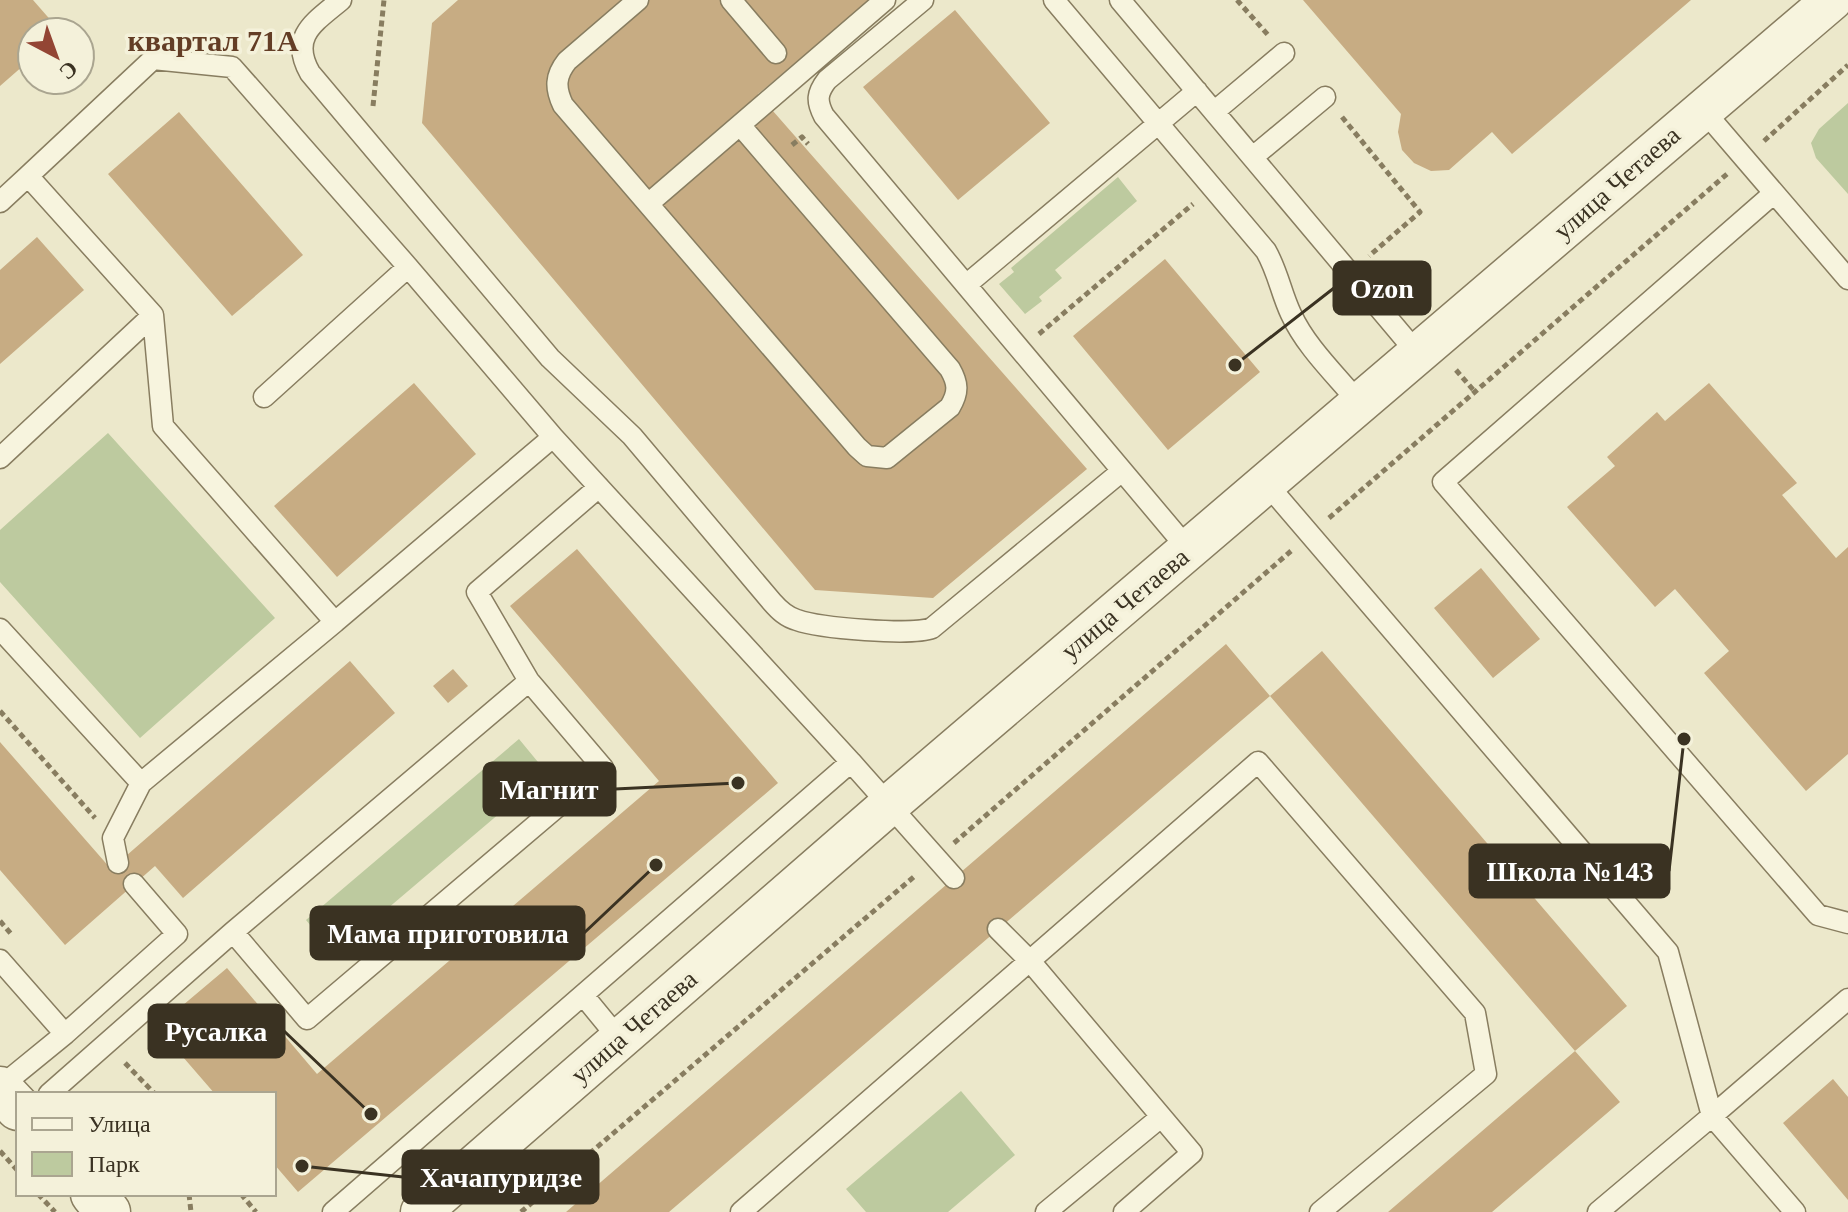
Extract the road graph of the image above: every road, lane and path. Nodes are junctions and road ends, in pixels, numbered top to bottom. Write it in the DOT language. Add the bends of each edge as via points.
graph roads {
  1 [pos="341,0"];
  2 [pos="384,0"];
  3 [pos="638,0"];
  4 [pos="731,0"];
  5 [pos="885,0"];
  6 [pos="923,0"];
  7 [pos="1054,0"];
  8 [pos="1120,0"];
  9 [pos="1237,0"];
  10 [pos="1817,5"];
  11 [pos="776,53"];
  12 [pos="1284,53"];
  13 [pos="1848,65"];
  14 [pos="1197,91"];
  15 [pos="1325,97"];
  16 [pos="1703,110"];
  17 [pos="1215,111"];
  18 [pos="1158,123"];
  19 [pos="740,125"];
  20 [pos="369,143"];
  21 [pos="1254,156"];
  22 [pos="1744,160"];
  23 [pos="28,176"];
  24 [pos="1212,188"];
  25 [pos="1773,194"];
  26 [pos="0,202"];
  27 [pos="648,204"];
  28 [pos="408,267"];
  29 [pos="1350,273"];
  30 [pos="1848,279"];
  31 [pos="966,285"];
  32 [pos="153,315"];
  33 [pos="1020,350"];
  34 [pos="1417,353"];
  35 [pos="264,397"];
  36 [pos="1359,403"];
  37 [pos="553,437"];
  38 [pos="0,458"];
  39 [pos="1122,471"];
  40 [pos="1266,483"];
  41 [pos="599,487"];
  42 [pos="1310,534"];
  43 [pos="1188,549"];
  44 [pos="335,622"];
  45 [pos="0,629"];
  46 [pos="529,681"];
  47 [pos="0,711"];
  48 [pos="851,762"];
  49 [pos="141,783"];
  50 [pos="889,805"];
  51 [pos="113,838"];
  52 [pos="937,858"];
  53 [pos="118,863"];
  54 [pos="954,878"];
  55 [pos="134,884"];
  56 [pos="1848,923"];
  57 [pos="998,929"];
  58 [pos="233,932"];
  59 [pos="0,960"];
  60 [pos="1030,961"];
  61 [pos="583,995"];
  62 [pos="1848,999"];
  63 [pos="65,1034"];
  64 [pos="619,1039"];
  65 [pos="0,1088"];
  66 [pos="51,1092"];
  67 [pos="16,1106"];
  68 [pos="1712,1116"];
  69 [pos="1161,1117"];
  70 [pos="0,1151"];
  71 [pos="16,1169"];
  72 [pos="40,1196"];
  73 [pos="95,1196"];
  74 [pos="243,1196"];
  75 [pos="55,1212"];
  76 [pos="108,1212"];
  77 [pos="256,1212"];
  78 [pos="333,1212"];
  79 [pos="421,1212"];
  80 [pos="521,1212"];
  81 [pos="741,1212"];
  82 [pos="1046,1212"];
  83 [pos="1124,1212"];
  84 [pos="1320,1212"];
  85 [pos="1598,1212"];
  86 [pos="1795,1212"];
  1 -- 20 [label="lane" via="308,28 303,61"];
  2 -- 20 [label="path"];
  3 -- 27 [label="lane" via="567,61 556,83 563,105"];
  4 -- 11 [label="lane"];
  5 -- 19 [label="lane"];
  6 -- 31 [label="lane" via="827,80 817,101"];
  7 -- 18 [label="lane"];
  8 -- 14 [label="lane"];
  9 -- 12 [label="path"];
  10 -- 16 [label="street, улица Четаева"];
  12 -- 17 [label="lane"];
  13 -- 22 [label="path"];
  14 -- 17 [label="lane"];
  14 -- 18 [label="lane"];
  15 -- 21 [label="lane"];
  15 -- 29 [label="path" via="1420,212"];
  16 -- 22 [label="lane"];
  16 -- 34 [label="street, улица Четаева"];
  17 -- 21 [label="lane"];
  18 -- 24 [label="lane"];
  18 -- 31 [label="lane"];
  19 -- 27 [label="lane"];
  19 -- 27 [label="lane" via="950,369 958,390 950,407 896,453 887,458 867,456"];
  20 -- 39 [label="lane" via="550,358 632,436 772,602 795,620 906,632 932,628"];
  21 -- 29 [label="lane"];
  22 -- 25 [label="lane"];
  22 -- 42 [label="path"];
  23 -- 26 [label="lane"];
  23 -- 28 [label="lane" via="153,59 232,67"];
  23 -- 32 [label="lane"];
  24 -- 33 [label="path"];
  24 -- 36 [label="lane" via="1274,264 1298,328"];
  25 -- 30 [label="lane"];
  25 -- 56 [label="lane" via="1443,482 1818,915"];
  28 -- 35 [label="lane"];
  28 -- 37 [label="lane"];
  29 -- 34 [label="lane"];
  31 -- 33 [label="lane"];
  32 -- 38 [label="lane"];
  32 -- 44 [label="lane" via="163,426"];
  33 -- 39 [label="lane"];
  34 -- 36 [label="street, улица Четаева"];
  36 -- 40 [label="street, улица Четаева"];
  37 -- 41 [label="lane"];
  37 -- 44 [label="lane"];
  39 -- 43 [label="lane"];
  40 -- 42 [label="lane"];
  40 -- 43 [label="street, улица Четаева"];
  41 -- 46 [label="lane" via="477,592"];
  41 -- 48 [label="lane"];
  42 -- 52 [label="path"];
  42 -- 68 [label="lane" via="1668,952"];
  43 -- 50 [label="street, улица Четаева"];
  44 -- 49 [label="lane"];
  45 -- 49 [label="lane"];
  46 -- 58 [label="lane"];
  46 -- 58 [label="lane" via="603,768 307,1019"];
  47 -- 51 [label="path"];
  48 -- 50 [label="lane"];
  48 -- 61 [label="lane"];
  49 -- 51 [label="lane"];
  50 -- 52 [label="lane"];
  50 -- 64 [label="street, улица Четаева"];
  51 -- 53 [label="lane"];
  52 -- 54 [label="lane"];
  52 -- 80 [label="path"];
  55 -- 63 [label="lane" via="177,934"];
  57 -- 60 [label="lane"];
  58 -- 66 [label="lane"];
  59 -- 63 [label="lane"];
  60 -- 69 [label="lane"];
  60 -- 81 [label="lane"];
  60 -- 84 [label="lane" via="1258,762 1475,1013 1486,1074"];
  61 -- 64 [label="lane"];
  61 -- 78 [label="lane"];
  62 -- 68 [label="lane"];
  63 -- 65 [label="lane"];
  64 -- 79 [label="street, улица Четаева"];
  65 -- 67 [label="street"];
  68 -- 85 [label="lane"];
  68 -- 86 [label="lane"];
  69 -- 82 [label="lane"];
  69 -- 83 [label="lane" via="1192,1153"];
  70 -- 71 [label="path"];
  72 -- 75 [label="path"];
  73 -- 76 [label="street"];
  74 -- 77 [label="path"];
}
